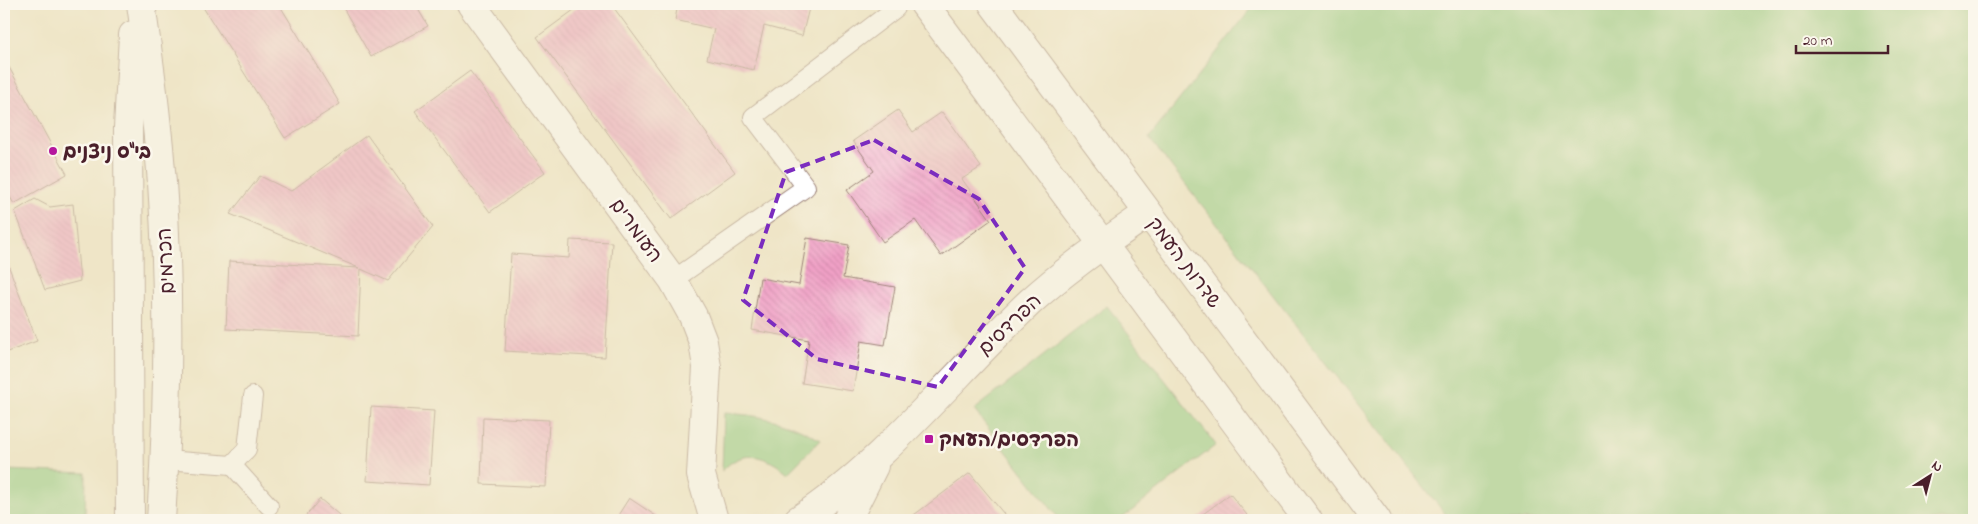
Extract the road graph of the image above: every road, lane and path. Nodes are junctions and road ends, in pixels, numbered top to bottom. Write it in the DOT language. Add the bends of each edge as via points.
graph roads {
  1 [pos="135,4"];
  2 [pos="141,4"];
  3 [pos="471,4"];
  4 [pos="924,4"];
  5 [pos="993,4"];
  6 [pos="896,8"];
  7 [pos="1148,212"];
  8 [pos="1103,245"];
  9 [pos="674,280"];
  10 [pos="254,396"];
  11 [pos="883,449"];
  12 [pos="165,460"];
  13 [pos="232,465"];
  14 [pos="705,492"];
  15 [pos="269,506"];
  16 [pos="130,520"];
  17 [pos="161,520"];
  18 [pos="714,520"];
  19 [pos="730,520"];
  20 [pos="798,520"];
  21 [pos="847,520"];
  22 [pos="1308,520"];
  23 [pos="1377,520"];
  1 -- 16 [label="street, הכרמים" via="128,128"];
  2 -- 12 [label="street, הכרמים" via="156,110 162,199 167,344"];
  3 -- 9 [label="street, העומרים"];
  4 -- 8 [label="street"];
  5 -- 7 [label="street, שדרות העמק"];
  6 -- 9 [label="lane" via="753,117 806,187"];
  7 -- 8 [label="street, הפרדסים"];
  7 -- 23 [label="street, שדרות העמק"];
  8 -- 11 [label="street, הפרדסים" via="1032,300"];
  8 -- 22 [label="street"];
  9 -- 14 [label="street, העומרים" via="704,342 707,368 702,475"];
  10 -- 13 [label="lane" via="247,450"];
  11 -- 20 [label="street, הפרדסים" via="840,489"];
  11 -- 21 [label="street, הפרדסים"];
  12 -- 13 [label="lane"];
  12 -- 17 [label="street, הכרמים"];
  13 -- 15 [label="lane"];
  14 -- 18 [label="street, העומרים"];
  14 -- 19 [label="street, העומרים" via="720,513"];
}
